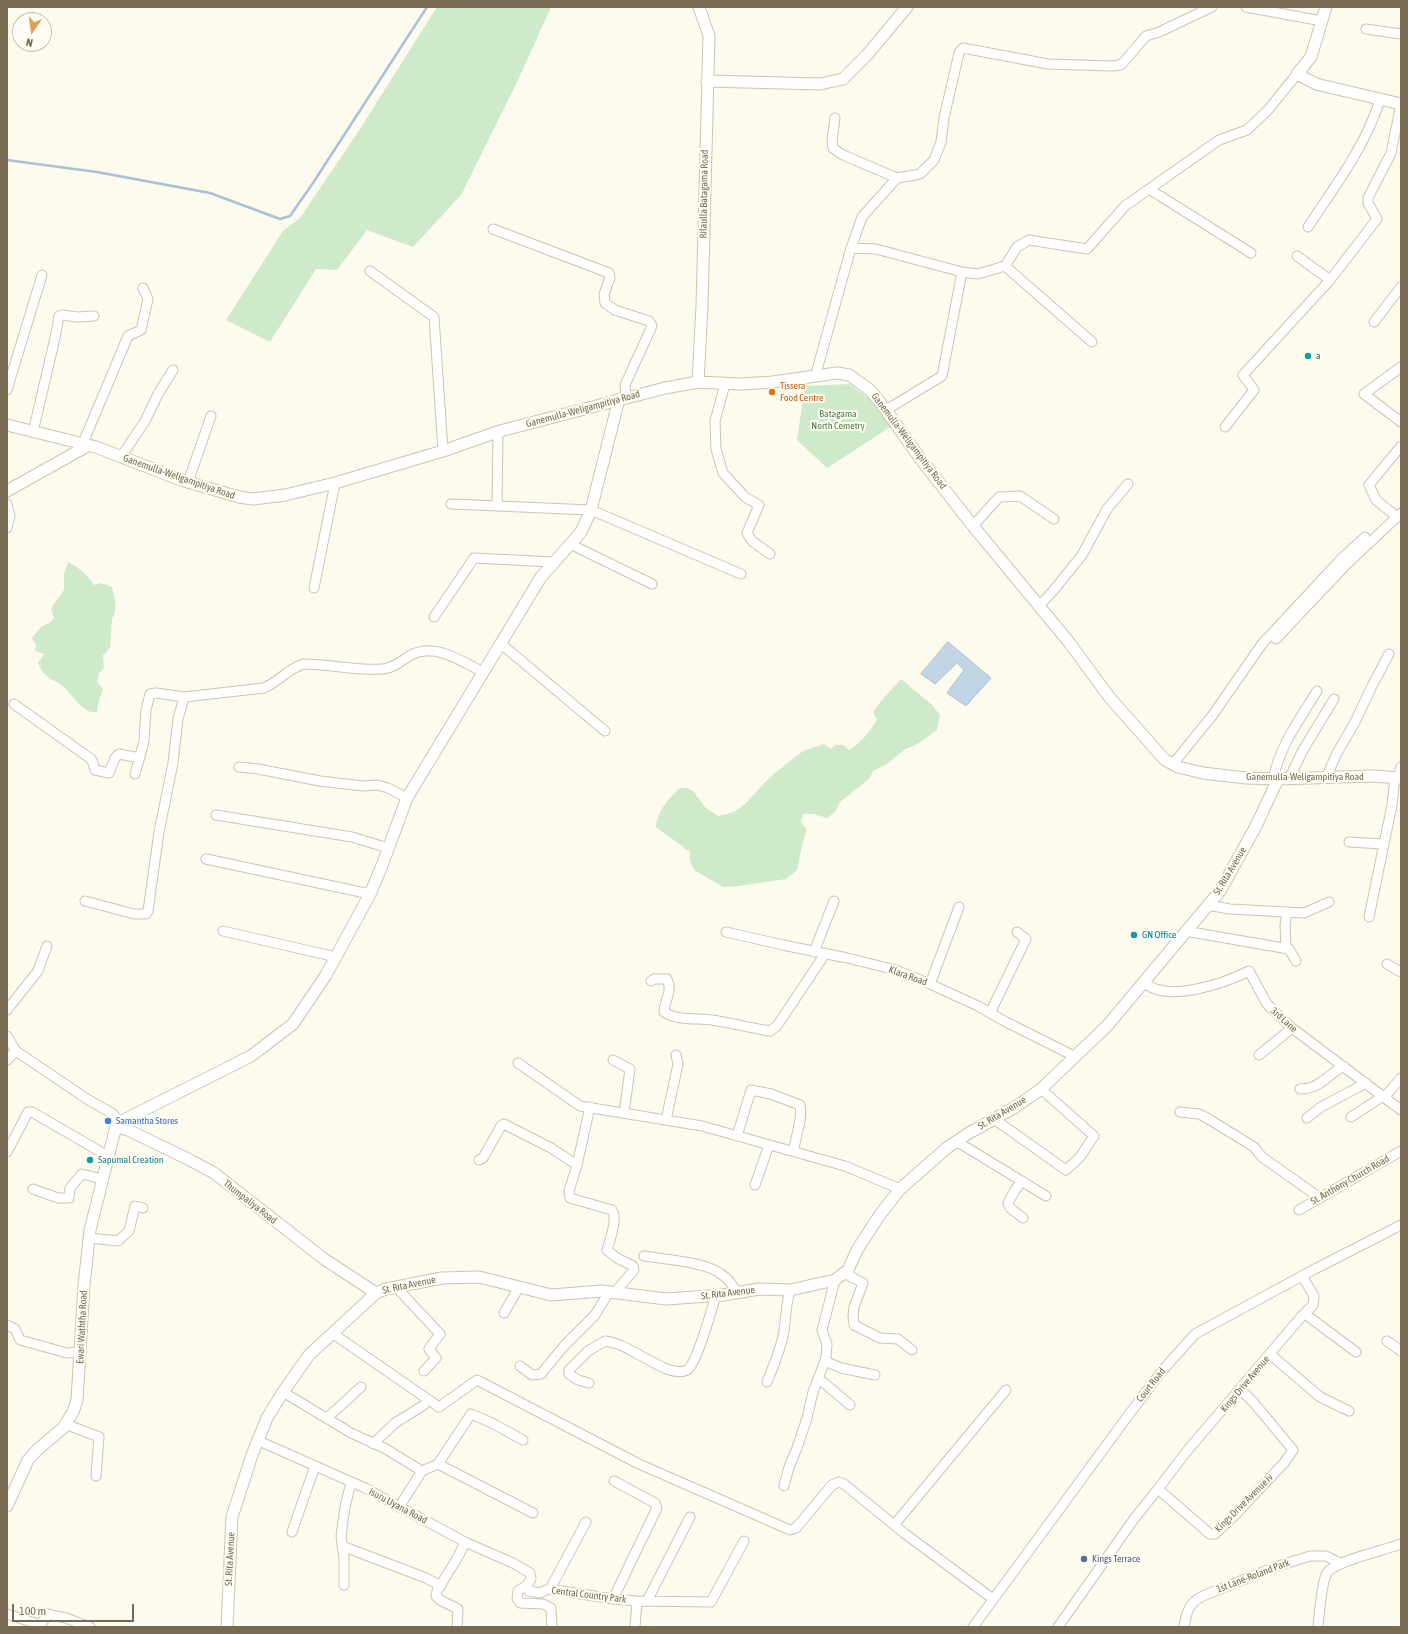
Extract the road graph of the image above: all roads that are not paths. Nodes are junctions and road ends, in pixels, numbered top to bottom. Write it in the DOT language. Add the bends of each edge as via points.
graph roads {
  1 [pos="699,7"];
  2 [pos="907,7"];
  3 [pos="1212,7"];
  4 [pos="1246,7"];
  5 [pos="1326,7"];
  6 [pos="1322,21"];
  7 [pos="1366,29"];
  8 [pos="1401,34"];
  9 [pos="1297,74"];
  10 [pos="707,81"];
  11 [pos="1380,100"];
  12 [pos="1401,104"];
  13 [pos="835,118"];
  14 [pos="897,178"];
  15 [pos="1149,189"];
  16 [pos="1308,227"];
  17 [pos="493,229"];
  18 [pos="851,248"];
  19 [pos="1251,253"];
  20 [pos="1297,256"];
  21 [pos="1005,266"];
  22 [pos="370,270"];
  23 [pos="962,272"];
  24 [pos="42,275"];
  25 [pos="1330,280"];
  26 [pos="1401,287"];
  27 [pos="143,288"];
  28 [pos="94,316"];
  29 [pos="1374,322"];
  30 [pos="1092,342"];
  31 [pos="1401,367"];
  32 [pos="173,370"];
  33 [pos="815,377"];
  34 [pos="698,382"];
  35 [pos="725,384"];
  36 [pos="7,390"];
  37 [pos="623,398"];
  38 [pos="886,410"];
  39 [pos="211,416"];
  40 [pos="1401,422"];
  41 [pos="7,425"];
  42 [pos="1225,427"];
  43 [pos="33,432"];
  44 [pos="498,432"];
  45 [pos="86,444"];
  46 [pos="1401,446"];
  47 [pos="443,451"];
  48 [pos="121,458"];
  49 [pos="188,482"];
  50 [pos="336,482"];
  51 [pos="1128,484"];
  52 [pos="7,491"];
  53 [pos="7,504"];
  54 [pos="451,504"];
  55 [pos="497,506"];
  56 [pos="591,510"];
  57 [pos="1399,515"];
  58 [pos="1054,519"];
  59 [pos="973,526"];
  60 [pos="7,528"];
  61 [pos="1365,537"];
  62 [pos="570,544"];
  63 [pos="770,554"];
  64 [pos="554,562"];
  65 [pos="741,574"];
  66 [pos="652,584"];
  67 [pos="314,588"];
  68 [pos="1039,606"];
  69 [pos="434,617"];
  70 [pos="1276,639"];
  71 [pos="500,643"];
  72 [pos="1389,654"];
  73 [pos="483,672"];
  74 [pos="1317,691"];
  75 [pos="184,697"];
  76 [pos="1334,699"];
  77 [pos="14,704"];
  78 [pos="605,731"];
  79 [pos="140,758"];
  80 [pos="1173,764"];
  81 [pos="239,766"];
  82 [pos="135,774"];
  83 [pos="1399,775"];
  84 [pos="1326,778"];
  85 [pos="1280,779"];
  86 [pos="406,798"];
  87 [pos="216,815"];
  88 [pos="1349,842"];
  89 [pos="1383,844"];
  90 [pos="388,848"];
  91 [pos="206,859"];
  92 [pos="370,894"];
  93 [pos="85,901"];
  94 [pos="834,901"];
  95 [pos="1329,902"];
  96 [pos="1207,905"];
  97 [pos="959,907"];
  98 [pos="1286,912"];
  99 [pos="1369,917"];
  100 [pos="223,931"];
  101 [pos="1185,931"];
  102 [pos="726,932"];
  103 [pos="1017,932"];
  104 [pos="47,946"];
  105 [pos="1286,948"];
  106 [pos="814,952"];
  107 [pos="825,954"];
  108 [pos="336,957"];
  109 [pos="1296,961"];
  110 [pos="1387,964"];
  111 [pos="1401,972"];
  112 [pos="651,981"];
  113 [pos="1144,982"];
  114 [pos="930,984"];
  115 [pos="7,1010"];
  116 [pos="990,1013"];
  117 [pos="1292,1028"];
  118 [pos="7,1036"];
  119 [pos="16,1051"];
  120 [pos="676,1055"];
  121 [pos="1259,1055"];
  122 [pos="1076,1057"];
  123 [pos="7,1060"];
  124 [pos="613,1060"];
  125 [pos="518,1063"];
  126 [pos="1344,1066"];
  127 [pos="1401,1078"];
  128 [pos="1366,1083"];
  129 [pos="1041,1089"];
  130 [pos="1300,1089"];
  131 [pos="1383,1096"];
  132 [pos="590,1107"];
  133 [pos="1401,1110"];
  134 [pos="1180,1112"];
  135 [pos="624,1113"];
  136 [pos="1351,1117"];
  137 [pos="1307,1118"];
  138 [pos="994,1119"];
  139 [pos="666,1120"];
  140 [pos="118,1124"];
  141 [pos="737,1136"];
  142 [pos="956,1142"];
  143 [pos="769,1145"];
  144 [pos="794,1151"];
  145 [pos="1401,1151"];
  146 [pos="7,1152"];
  147 [pos="108,1156"];
  148 [pos="479,1160"];
  149 [pos="577,1165"];
  150 [pos="102,1179"];
  151 [pos="1022,1181"];
  152 [pos="755,1185"];
  153 [pos="33,1189"];
  154 [pos="900,1189"];
  155 [pos="1046,1196"];
  156 [pos="1320,1198"];
  157 [pos="143,1208"];
  158 [pos="1299,1210"];
  159 [pos="1023,1218"];
  160 [pos="1401,1225"];
  161 [pos="89,1238"];
  162 [pos="644,1256"];
  163 [pos="844,1273"];
  164 [pos="1302,1276"];
  165 [pos="835,1280"];
  166 [pos="396,1287"];
  167 [pos="519,1287"];
  168 [pos="790,1290"];
  169 [pos="612,1292"];
  170 [pos="737,1292"];
  171 [pos="376,1293"];
  172 [pos="716,1295"];
  173 [pos="504,1313"];
  174 [pos="1304,1314"];
  175 [pos="7,1325"];
  176 [pos="332,1333"];
  177 [pos="1388,1341"];
  178 [pos="912,1350"];
  179 [pos="1401,1351"];
  180 [pos="81,1352"];
  181 [pos="1356,1352"];
  182 [pos="1270,1354"];
  183 [pos="825,1361"];
  184 [pos="520,1366"];
  185 [pos="424,1371"];
  186 [pos="875,1375"];
  187 [pos="818,1381"];
  188 [pos="767,1382"];
  189 [pos="589,1383"];
  190 [pos="361,1387"];
  191 [pos="1240,1389"];
  192 [pos="1006,1390"];
  193 [pos="283,1392"];
  194 [pos="424,1405"];
  195 [pos="850,1405"];
  196 [pos="1349,1411"];
  197 [pos="327,1418"];
  198 [pos="66,1424"];
  199 [pos="523,1440"];
  200 [pos="259,1441"];
  201 [pos="373,1444"];
  202 [pos="438,1464"];
  203 [pos="315,1466"];
  204 [pos="422,1471"];
  205 [pos="96,1476"];
  206 [pos="614,1481"];
  207 [pos="352,1482"];
  208 [pos="784,1486"];
  209 [pos="1158,1489"];
  210 [pos="7,1506"];
  211 [pos="399,1507"];
  212 [pos="533,1513"];
  213 [pos="690,1517"];
  214 [pos="586,1522"];
  215 [pos="894,1525"];
  216 [pos="292,1532"];
  217 [pos="744,1541"];
  218 [pos="465,1542"];
  219 [pos="1401,1544"];
  220 [pos="342,1546"];
  221 [pos="1340,1563"];
  222 [pos="529,1582"];
  223 [pos="344,1585"];
  224 [pos="441,1586"];
  225 [pos="550,1590"];
  226 [pos="613,1599"];
  227 [pos="993,1599"];
  228 [pos="637,1600"];
  229 [pos="647,1601"];
  230 [pos="7,1614"];
  231 [pos="41,1626"];
  232 [pos="1062,1626"];
  233 [pos="90,1627"];
  234 [pos="227,1627"];
  235 [pos="457,1627"];
  236 [pos="552,1627"];
  237 [pos="635,1627"];
  238 [pos="973,1627"];
  239 [pos="1184,1627"];
  240 [pos="1318,1627"];
  1 -- 10 [label="street, Rilaulla Batagama Road" via="709,36"];
  2 -- 10 [label="street" via="843,79 820,84"];
  3 -- 14 [label="street" via="1146,36 1121,65 1048,64 963,48 944,118 941,142 934,160 920,174"];
  4 -- 6 [label="street"];
  5 -- 6 [label="street"];
  6 -- 9 [label="street" via="1311,57"];
  7 -- 8 [label="street"];
  9 -- 11 [label="street" via="1316,84"];
  9 -- 15 [label="street" via="1268,110 1247,130 1219,140"];
  10 -- 34 [label="street, Rilaulla Batagama Road"];
  11 -- 12 [label="street"];
  11 -- 16 [label="street" via="1360,148"];
  12 -- 25 [label="street" via="1391,153 1368,198 1377,219"];
  13 -- 14 [label="street" via="833,148 841,154"];
  14 -- 18 [label="street" via="862,217"];
  15 -- 19 [label="street"];
  15 -- 21 [label="street" via="1125,206 1087,249 1029,240 1017,247"];
  17 -- 37 [label="street" via="609,273 610,278 604,294 605,303 615,310 649,321 652,326 625,385"];
  18 -- 23 [label="street" via="876,249"];
  18 -- 33 [label="street"];
  20 -- 25 [label="street"];
  21 -- 23 [label="street" via="978,274"];
  21 -- 30 [label="street"];
  22 -- 47 [label="street" via="434,317"];
  23 -- 38 [label="street" via="942,376"];
  24 -- 36 [label="street"];
  25 -- 42 [label="street" via="1243,375 1254,390"];
  26 -- 29 [label="street"];
  27 -- 45 [label="street" via="148,299 141,330 128,336"];
  28 -- 43 [label="street" via="59,316"];
  31 -- 40 [label="street" via="1364,394"];
  32 -- 48 [label="street"];
  33 -- 35 [label="street, Ganemulla-Weligampitiya Road"];
  33 -- 38 [label="street, Ganemulla-Weligampitiya Road" via="837,373 848,375 870,390"];
  34 -- 35 [label="street, Ganemulla-Weligampitiya Road"];
  34 -- 37 [label="street, Ganemulla-Weligampitiya Road"];
  35 -- 63 [label="street" via="715,421 716,449 723,473 745,497 759,505 747,532 752,540"];
  37 -- 44 [label="street, Ganemulla-Weligampitiya Road"];
  37 -- 56 [label="street"];
  38 -- 59 [label="street, Ganemulla-Weligampitiya Road"];
  39 -- 49 [label="street"];
  41 -- 43 [label="street, Ganemulla-Weligampitiya Road"];
  43 -- 45 [label="street, Ganemulla-Weligampitiya Road"];
  44 -- 47 [label="street, Ganemulla-Weligampitiya Road"];
  44 -- 55 [label="street"];
  45 -- 48 [label="street, Ganemulla-Weligampitiya Road"];
  45 -- 52 [label="street"];
  46 -- 57 [label="street" via="1369,485 1376,500"];
  47 -- 50 [label="street, Ganemulla-Weligampitiya Road"];
  48 -- 49 [label="street, Ganemulla-Weligampitiya Road"];
  49 -- 50 [label="street, Ganemulla-Weligampitiya Road" via="253,499 285,495"];
  50 -- 67 [label="street"];
  51 -- 68 [label="street" via="1108,509 1082,555"];
  53 -- 60 [label="street" via="10,516"];
  54 -- 55 [label="street"];
  55 -- 56 [label="street"];
  56 -- 62 [label="street" via="581,532"];
  56 -- 65 [label="street"];
  57 -- 70 [label="street"];
  58 -- 59 [label="street" via="1020,496 999,497"];
  59 -- 68 [label="street, Ganemulla-Weligampitiya Road"];
  61 -- 80 [label="street" via="1342,558 1262,644 1212,716"];
  62 -- 64 [label="street"];
  62 -- 66 [label="street"];
  64 -- 69 [label="street" via="474,558"];
  64 -- 71 [label="street" via="541,577"];
  68 -- 80 [label="street, Ganemulla-Weligampitiya Road" via="1110,698 1165,760"];
  71 -- 73 [label="street"];
  71 -- 78 [label="street"];
  72 -- 84 [label="street"];
  73 -- 75 [label="street" via="447,654 424,651 388,669 303,664 264,688"];
  73 -- 86 [label="street"];
  74 -- 85 [label="street" via="1281,750"];
  75 -- 79 [label="street" via="150,694"];
  75 -- 93 [label="street" via="178,718 148,912 142,915"];
  76 -- 85 [label="street" via="1303,750"];
  77 -- 79 [label="street" via="91,759 95,770 109,773 119,754"];
  79 -- 82 [label="street"];
  80 -- 85 [label="street, Ganemulla-Weligampitiya Road" via="1203,773"];
  81 -- 86 [label="street" via="320,781 377,785"];
  83 -- 84 [label="street, Ganemulla-Weligampitiya Road"];
  83 -- 89 [label="street"];
  84 -- 85 [label="street, Ganemulla-Weligampitiya Road"];
  85 -- 96 [label="street, St. Rita Avenue" via="1220,891"];
  86 -- 90 [label="street"];
  87 -- 90 [label="street" via="352,837"];
  88 -- 89 [label="street"];
  89 -- 99 [label="street"];
  90 -- 92 [label="street"];
  91 -- 92 [label="street"];
  92 -- 108 [label="street"];
  94 -- 106 [label="street"];
  95 -- 98 [label="street" via="1304,913"];
  96 -- 98 [label="street"];
  96 -- 101 [label="street, St. Rita Avenue"];
  97 -- 114 [label="street"];
  98 -- 105 [label="street"];
  100 -- 108 [label="street"];
  101 -- 105 [label="street"];
  101 -- 113 [label="street, St. Rita Avenue"];
  102 -- 106 [label="street, Klara Road"];
  103 -- 116 [label="street" via="1026,939"];
  104 -- 115 [label="street" via="38,971"];
  105 -- 109 [label="street"];
  106 -- 107 [label="street, Klara Road"];
  107 -- 112 [label="street" via="777,1026 770,1031 711,1020 677,1018 664,1012 670,992 667,979"];
  107 -- 114 [label="street, Klara Road" via="896,970"];
  108 -- 140 [label="street" via="293,1024 251,1056"];
  110 -- 111 [label="street"];
  113 -- 117 [label="street, 3rd Lane" via="1154,988 1177,992 1225,982 1249,971 1267,1004"];
  113 -- 122 [label="street, St. Rita Avenue" via="1107,1026"];
  114 -- 116 [label="street, Klara Road"];
  116 -- 122 [label="street, Klara Road"];
  117 -- 121 [label="street"];
  117 -- 126 [label="street, 3rd Lane"];
  118 -- 119 [label="street"];
  119 -- 123 [label="street"];
  119 -- 140 [label="street" via="113,1114"];
  120 -- 139 [label="street" via="678,1064"];
  122 -- 129 [label="street, St. Rita Avenue"];
  124 -- 135 [label="street" via="630,1069"];
  125 -- 132 [label="street" via="580,1106"];
  126 -- 128 [label="street, 3rd Lane"];
  126 -- 130 [label="street" via="1318,1085 1310,1089"];
  127 -- 131 [label="street"];
  128 -- 131 [label="street, 3rd Lane"];
  128 -- 137 [label="street" via="1321,1107"];
  129 -- 138 [label="street, St. Rita Avenue"];
  129 -- 138 [label="street" via="1094,1136 1066,1170"];
  131 -- 133 [label="street, 3rd Lane"];
  131 -- 136 [label="street"];
  132 -- 135 [label="street"];
  132 -- 149 [label="street"];
  134 -- 156 [label="street" via="1199,1114 1207,1118 1254,1147 1262,1157"];
  135 -- 139 [label="street"];
  138 -- 142 [label="street, St. Rita Avenue"];
  139 -- 141 [label="street" via="702,1126"];
  140 -- 147 [label="street, Ewari Waththa Road"];
  140 -- 171 [label="street, Thumpaliya Road" via="214,1173 324,1259"];
  141 -- 143 [label="street"];
  141 -- 144 [label="street" via="751,1090 771,1094 800,1105 802,1113"];
  142 -- 151 [label="street"];
  142 -- 154 [label="street, St. Rita Avenue"];
  143 -- 144 [label="street"];
  143 -- 152 [label="street"];
  144 -- 154 [label="street" via="845,1166"];
  145 -- 156 [label="street, St. Anthony Church Road"];
  146 -- 147 [label="street" via="28,1112 32,1112"];
  147 -- 150 [label="street, Ewari Waththa Road"];
  148 -- 149 [label="street" via="483,1158 504,1124 551,1148"];
  149 -- 169 [label="street" via="569,1191 570,1198 612,1210 615,1221 607,1250 633,1266 634,1270 629,1277"];
  150 -- 153 [label="street" via="82,1174 70,1188 69,1198 58,1198"];
  150 -- 161 [label="street, Ewari Waththa Road"];
  151 -- 155 [label="street"];
  151 -- 159 [label="street" via="1008,1203 1010,1208"];
  154 -- 163 [label="street, St. Rita Avenue" via="879,1216"];
  156 -- 158 [label="street, St. Anthony Church Road"];
  157 -- 161 [label="street" via="135,1206 128,1231 118,1241"];
  160 -- 164 [label="street, Court Road"];
  161 -- 180 [label="street, Ewari Waththa Road"];
  162 -- 170 [label="street" via="720,1272"];
  163 -- 165 [label="street, St. Rita Avenue"];
  163 -- 178 [label="street" via="863,1283 852,1314 855,1327 880,1338 898,1339"];
  164 -- 174 [label="street, Kings Drive Avenue" via="1314,1296 1314,1305"];
  164 -- 227 [label="street, Court Road" via="1195,1334 1153,1383"];
  165 -- 168 [label="street, St. Rita Avenue"];
  165 -- 183 [label="street" via="822,1330 827,1344"];
  166 -- 167 [label="street, St. Rita Avenue" via="442,1278 479,1276"];
  166 -- 171 [label="street, St. Rita Avenue"];
  166 -- 185 [label="street" via="440,1334 429,1349 436,1358"];
  167 -- 169 [label="street, St. Rita Avenue" via="551,1295"];
  167 -- 173 [label="street"];
  168 -- 170 [label="street, St. Rita Avenue" via="759,1289"];
  168 -- 188 [label="street" via="779,1356"];
  169 -- 172 [label="street, St. Rita Avenue" via="666,1299"];
  169 -- 184 [label="street" via="595,1315 540,1374 532,1375"];
  170 -- 172 [label="street, St. Rita Avenue"];
  171 -- 176 [label="street, St. Rita Avenue"];
  172 -- 189 [label="street" via="694,1363 688,1370 666,1369 628,1348 605,1341 588,1351 569,1370 569,1374 578,1380"];
  174 -- 181 [label="street"];
  174 -- 182 [label="street, Kings Drive Avenue"];
  175 -- 180 [label="street" via="15,1329 20,1340 67,1353"];
  176 -- 193 [label="street, St. Rita Avenue" via="309,1355"];
  176 -- 215 [label="street" via="439,1407 477,1380 639,1464 790,1530 796,1528 832,1485 839,1482"];
  177 -- 179 [label="street"];
  180 -- 198 [label="street, Ewari Waththa Road" via="77,1400"];
  182 -- 191 [label="street, Kings Drive Avenue"];
  182 -- 196 [label="street" via="1320,1397"];
  183 -- 186 [label="street" via="841,1368"];
  183 -- 187 [label="street"];
  187 -- 195 [label="street" via="823,1382"];
  187 -- 208 [label="street"];
  190 -- 197 [label="street"];
  191 -- 209 [label="street, Kings Drive Avenue"];
  191 -- 209 [label="street, Kings Drive Avenue iv" via="1293,1450 1284,1463 1215,1534 1210,1534"];
  192 -- 215 [label="street"];
  193 -- 197 [label="street"];
  193 -- 200 [label="street, St. Rita Avenue" via="267,1418"];
  194 -- 201 [label="street" via="395,1423"];
  197 -- 201 [label="street"];
  198 -- 205 [label="street" via="99,1437"];
  198 -- 210 [label="street, Ewari Waththa Road" via="28,1460"];
  199 -- 202 [label="street" via="471,1414"];
  200 -- 203 [label="street, Isuru Uyana Road"];
  200 -- 234 [label="street, St. Rita Avenue" via="232,1517"];
  201 -- 204 [label="street"];
  202 -- 204 [label="street"];
  202 -- 212 [label="street"];
  203 -- 207 [label="street, Isuru Uyana Road"];
  203 -- 216 [label="street"];
  204 -- 211 [label="street"];
  206 -- 226 [label="street" via="655,1503 657,1508"];
  207 -- 211 [label="street, Isuru Uyana Road"];
  207 -- 220 [label="street" via="342,1523"];
  209 -- 232 [label="street" via="1105,1558"];
  211 -- 218 [label="street, Isuru Uyana Road"];
  213 -- 229 [label="street"];
  214 -- 225 [label="street"];
  215 -- 227 [label="street"];
  217 -- 229 [label="street" via="710,1602"];
  218 -- 222 [label="street, Isuru Uyana Road" via="514,1563 530,1573"];
  218 -- 224 [label="street"];
  219 -- 221 [label="street"];
  220 -- 223 [label="street"];
  220 -- 224 [label="street"];
  221 -- 239 [label="street, 1st Lane-Roland Park" via="1326,1556 1310,1556 1195,1599 1188,1610"];
  221 -- 240 [label="street" via="1327,1573"];
  222 -- 225 [label="street, Central Country Park" via="529,1591 534,1593"];
  222 -- 236 [label="street" via="518,1591 517,1598 520,1603 544,1604 551,1608"];
  224 -- 235 [label="street" via="436,1596 458,1609"];
  225 -- 226 [label="street, Central Country Park"];
  226 -- 228 [label="street, Central Country Park"];
  227 -- 238 [label="street, Court Road"];
  228 -- 229 [label="street"];
  228 -- 237 [label="street, Central Country Park"];
  230 -- 231 [label="street"];
  231 -- 233 [label="street" via="48,1614"];
}
